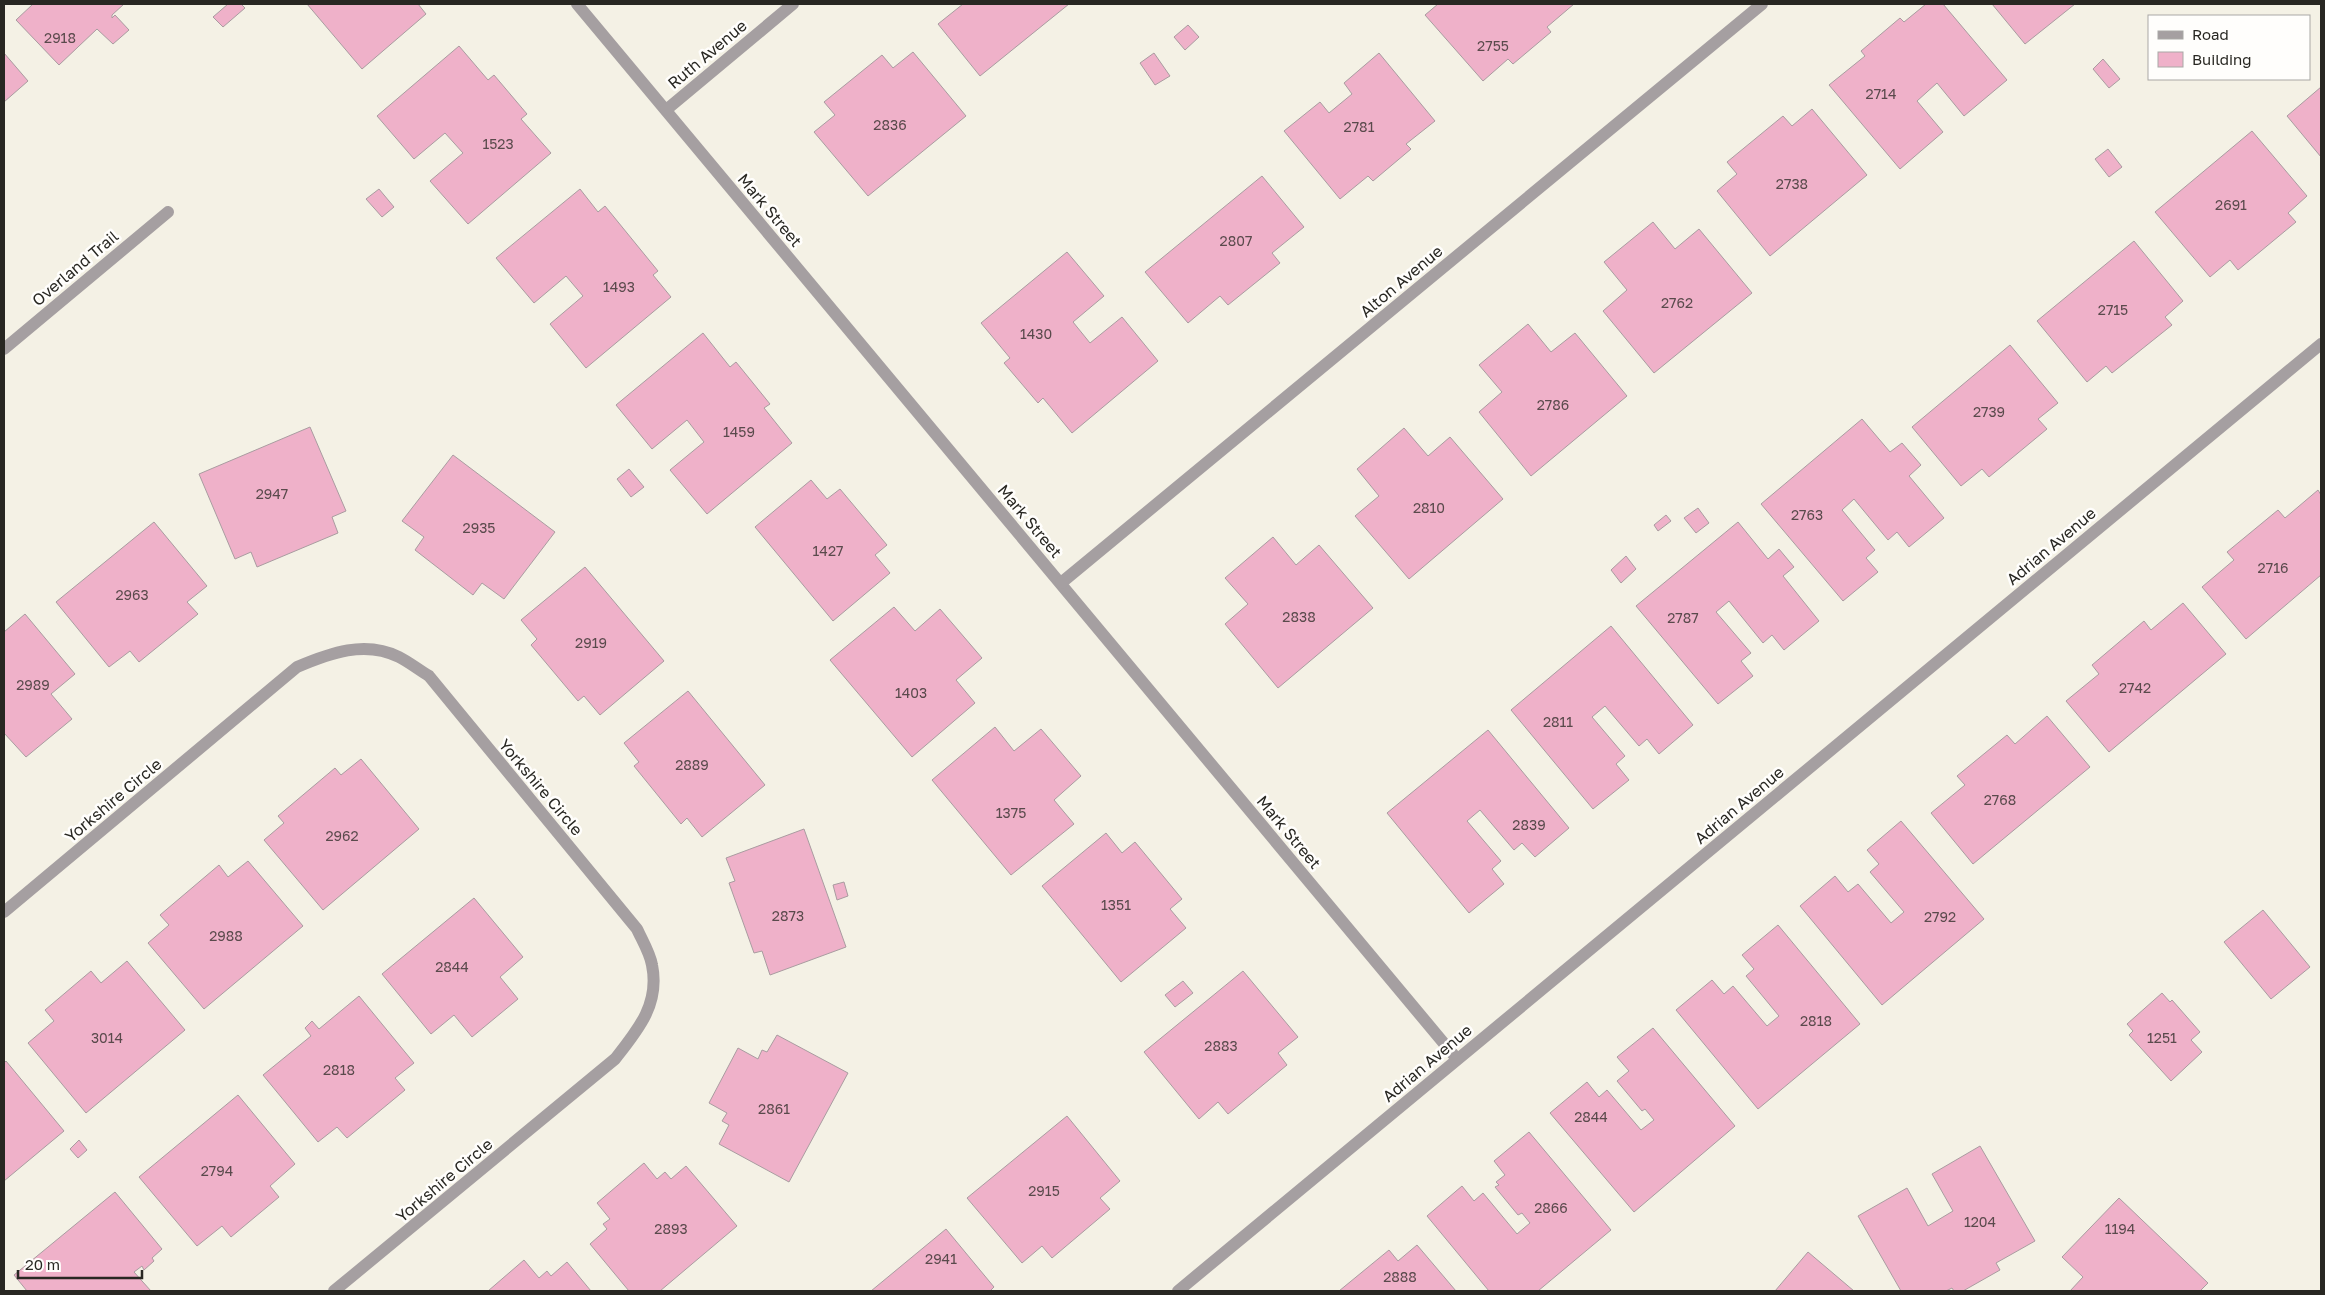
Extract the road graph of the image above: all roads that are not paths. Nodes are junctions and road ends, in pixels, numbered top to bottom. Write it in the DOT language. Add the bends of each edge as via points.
graph roads {
  1 [pos="577,4"];
  2 [pos="793,4"];
  3 [pos="1762,4"];
  4 [pos="666,110"];
  5 [pos="168,212"];
  6 [pos="2321,344"];
  7 [pos="4,349"];
  8 [pos="1061,583"];
  9 [pos="4,912"];
  10 [pos="1457,1059"];
  11 [pos="334,1291"];
  12 [pos="1178,1291"];
  1 -- 4 [label="street, Mark Street"];
  2 -- 4 [label="street, Ruth Avenue"];
  3 -- 8 [label="street, Alton Avenue"];
  4 -- 8 [label="street, Mark Street"];
  5 -- 7 [label="street, Overland Trail"];
  6 -- 10 [label="street, Adrian Avenue"];
  8 -- 10 [label="street, Mark Street"];
  9 -- 11 [label="street, Yorkshire Circle" via="297,667 332,653 366,648 398,656 429,676 637,928 652,964 654,993 639,1029 615,1059"];
  10 -- 12 [label="street, Adrian Avenue"];
}
